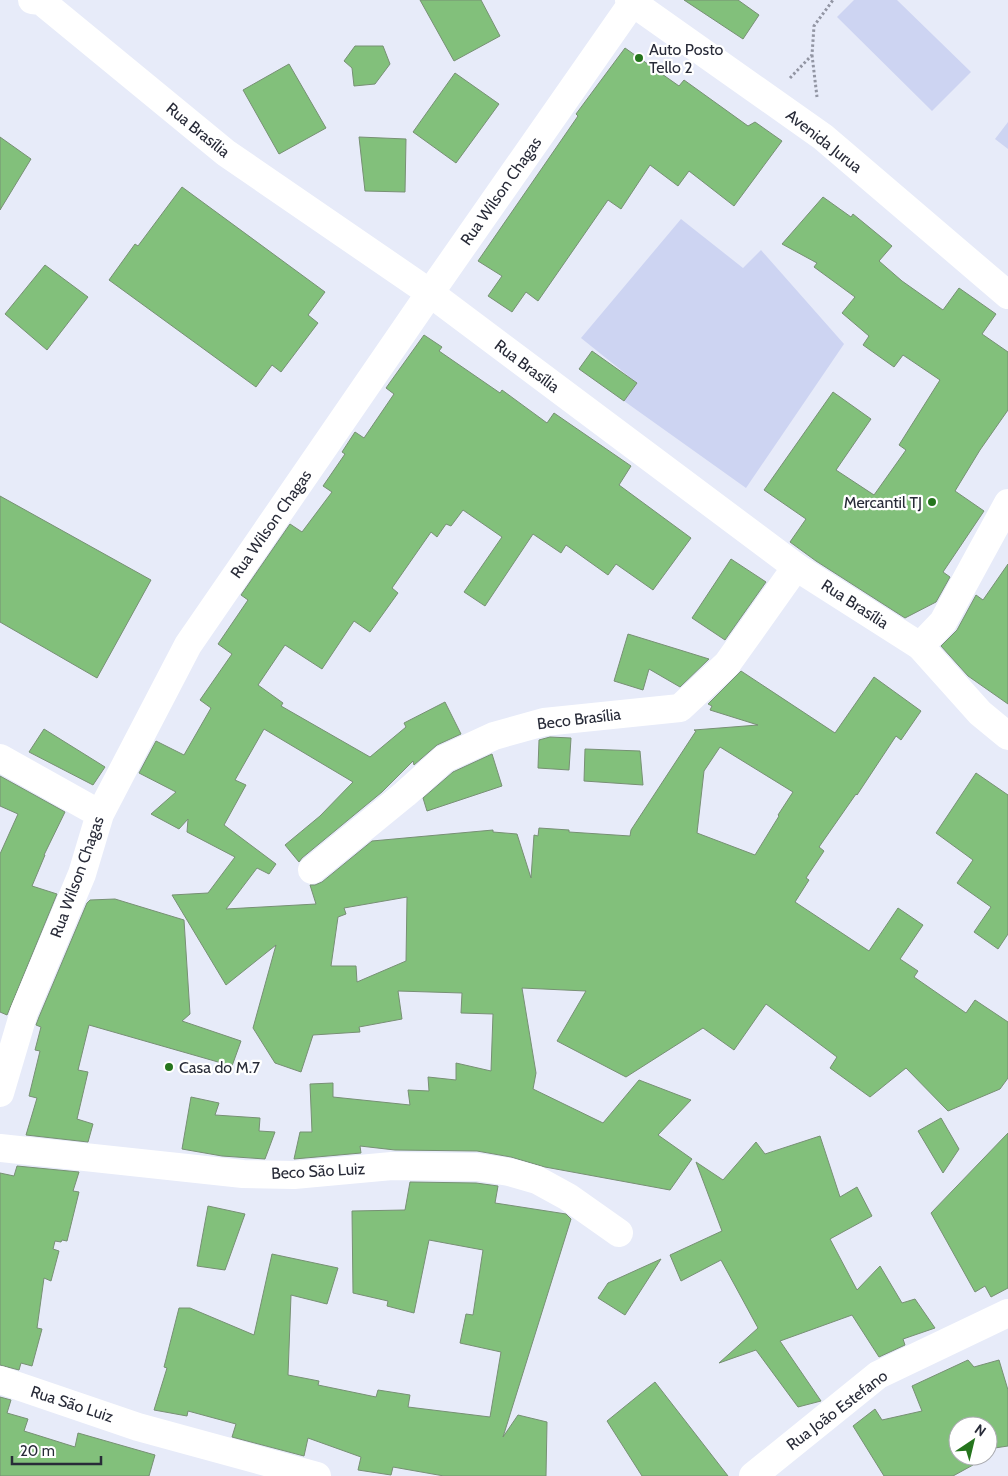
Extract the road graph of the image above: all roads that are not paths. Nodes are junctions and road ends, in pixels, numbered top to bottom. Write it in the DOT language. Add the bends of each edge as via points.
graph roads {
  1 [pos="38,0"];
  2 [pos="631,1"];
  3 [pos="430,293"];
  4 [pos="1008,294"];
  5 [pos="1008,503"];
  6 [pos="796,567"];
  7 [pos="920,646"];
  8 [pos="1008,736"];
  9 [pos="0,758"];
  10 [pos="100,814"];
  11 [pos="312,870"];
  12 [pos="0,1094"];
  13 [pos="0,1148"];
  14 [pos="619,1233"];
  15 [pos="1008,1313"];
  16 [pos="0,1380"];
  17 [pos="317,1476"];
  18 [pos="752,1476"];
  1 -- 3 [label="street, Rua Brasília" via="226,153"];
  2 -- 3 [label="street, Rua Wilson Chagas"];
  2 -- 4 [label="street, Avenida Jurua" via="823,137"];
  3 -- 6 [label="street, Rua Brasília"];
  3 -- 10 [label="street, Rua Wilson Chagas" via="188,645"];
  5 -- 7 [label="street" via="943,622"];
  6 -- 7 [label="street, Rua Brasília"];
  6 -- 11 [label="street, Beco Brasília" via="728,664 680,708 544,722 494,736 444,760"];
  7 -- 8 [label="street, Rua Brasília" via="980,713"];
  9 -- 10 [label="street"];
  10 -- 12 [label="street, Rua Wilson Chagas" via="82,874 24,1012"];
  13 -- 14 [label="street, Beco São Luiz" via="243,1174 294,1175 392,1166 477,1167 538,1180"];
  15 -- 18 [label="street, Rua João Estefano" via="878,1375"];
  16 -- 17 [label="street, Rua São Luiz" via="138,1426"];
}
